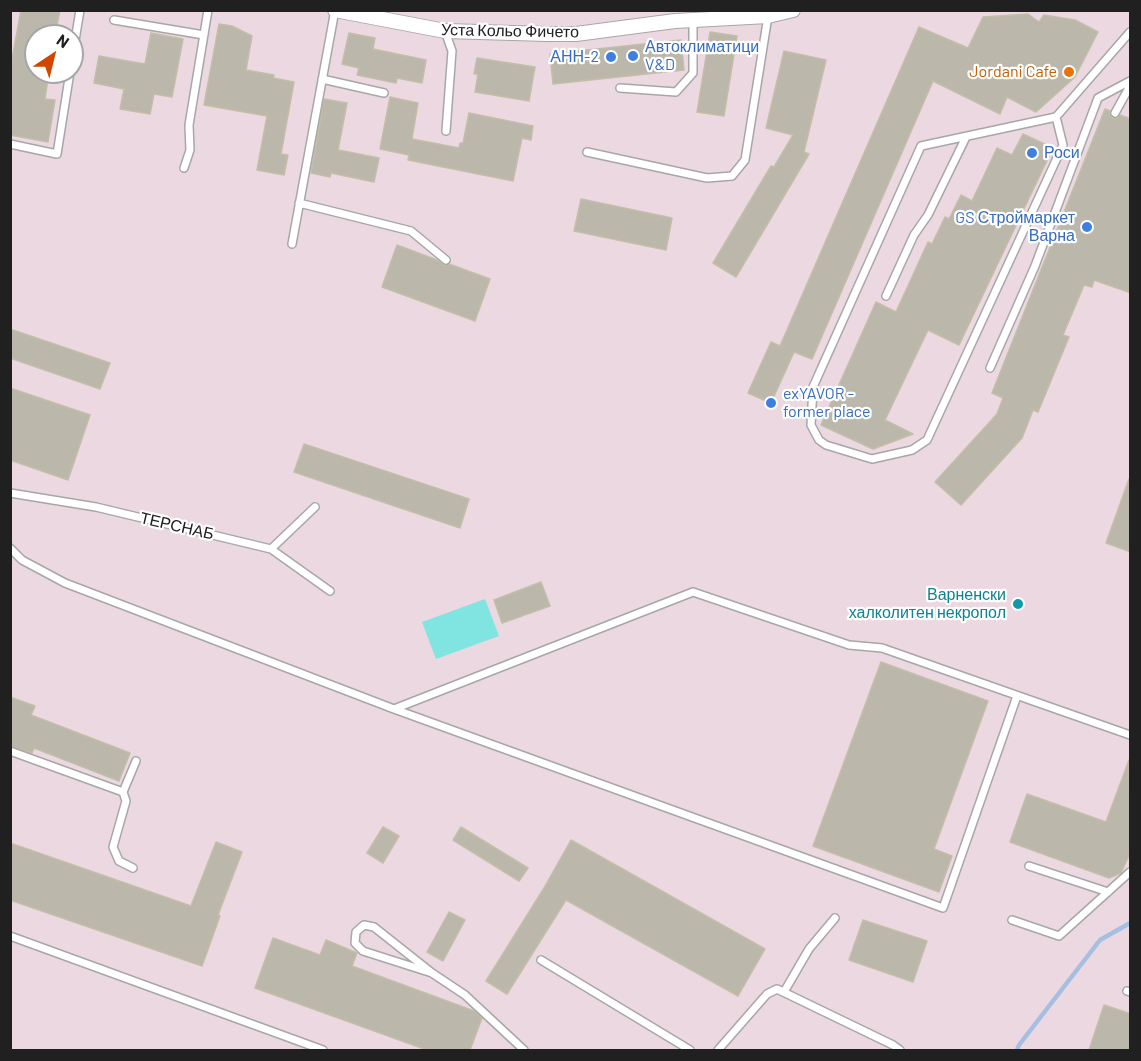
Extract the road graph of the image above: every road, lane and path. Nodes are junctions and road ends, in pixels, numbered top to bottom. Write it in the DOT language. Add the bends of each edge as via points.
graph roads {
  1 [pos="208,10"];
  2 [pos="335,10"];
  3 [pos="793,10"];
  4 [pos="708,15"];
  5 [pos="391,16"];
  6 [pos="768,16"];
  7 [pos="114,20"];
  8 [pos="693,20"];
  9 [pos="445,31"];
  10 [pos="1131,32"];
  11 [pos="204,35"];
  12 [pos="322,79"];
  13 [pos="1131,81"];
  14 [pos="68,84"];
  15 [pos="1131,86"];
  16 [pos="620,88"];
  17 [pos="384,93"];
  18 [pos="1115,113"];
  19 [pos="1056,117"];
  20 [pos="446,131"];
  21 [pos="966,136"];
  22 [pos="10,144"];
  23 [pos="587,152"];
  24 [pos="184,168"];
  25 [pos="299,203"];
  26 [pos="292,244"];
  27 [pos="446,260"];
  28 [pos="886,296"];
  29 [pos="990,368"];
  30 [pos="10,493"];
  31 [pos="315,507"];
  32 [pos="10,548"];
  33 [pos="271,549"];
  34 [pos="330,591"];
  35 [pos="1017,696"];
  36 [pos="394,709"];
  37 [pos="1131,735"];
  38 [pos="10,751"];
  39 [pos="136,761"];
  40 [pos="123,792"];
  41 [pos="1029,866"];
  42 [pos="133,868"];
  43 [pos="1131,872"];
  44 [pos="1108,892"];
  45 [pos="835,918"];
  46 [pos="1012,920"];
  47 [pos="10,936"];
  48 [pos="541,960"];
  49 [pos="432,973"];
  50 [pos="784,992"];
  51 [pos="323,1050"];
  52 [pos="524,1050"];
  53 [pos="690,1050"];
  54 [pos="718,1050"];
  55 [pos="900,1050"];
  1 -- 11 [label="lane"];
  2 -- 5 [label="street, Уста Кольо Фичето"];
  2 -- 12 [label="lane"];
  3 -- 6 [label="street, Уста Кольо Фичето"];
  4 -- 6 [label="street, Уста Кольо Фичето"];
  4 -- 8 [label="street, Уста Кольо Фичето"];
  5 -- 9 [label="street, Уста Кольо Фичето"];
  6 -- 23 [label="lane" via="746,160 732,176 707,178"];
  7 -- 11 [label="lane"];
  8 -- 9 [label="street, Уста Кольо Фичето" via="576,34"];
  8 -- 16 [label="lane" via="693,73 676,92"];
  9 -- 20 [label="lane" via="452,51"];
  10 -- 19 [label="lane"];
  11 -- 24 [label="lane" via="189,125 190,150"];
  12 -- 17 [label="lane"];
  12 -- 25 [label="lane"];
  13 -- 29 [label="lane" via="1098,99 1035,266"];
  14 -- 22 [label="lane" via="57,154"];
  15 -- 18 [label="lane"];
  19 -- 21 [label="lane"];
  19 -- 21 [label="lane" via="1063,145 927,440 912,450 872,459 826,445 811,425 813,387 921,146"];
  21 -- 28 [label="lane"];
  25 -- 26 [label="lane"];
  25 -- 27 [label="lane" via="411,231"];
  30 -- 33 [label="lane, ТЕРСНАБ" via="96,507"];
  31 -- 33 [label="lane"];
  32 -- 36 [label="lane" via="22,560 65,583"];
  33 -- 34 [label="lane, ТЕРСНАБ"];
  35 -- 36 [label="lane" via="882,648 849,645 693,592"];
  35 -- 36 [label="lane" via="943,908"];
  35 -- 37 [label="lane"];
  38 -- 40 [label="lane"];
  39 -- 40 [label="lane"];
  40 -- 42 [label="lane" via="126,801 113,847 119,861"];
  41 -- 44 [label="lane"];
  43 -- 44 [label="lane"];
  44 -- 46 [label="lane" via="1059,936"];
  45 -- 50 [label="lane" via="809,950"];
  47 -- 51 [label="lane"];
  48 -- 53 [label="lane"];
  49 -- 49 [label="lane" via="374,927 364,926 356,932 355,943 363,951"];
  49 -- 52 [label="lane" via="465,995"];
  50 -- 54 [label="lane" via="770,991"];
  50 -- 55 [label="lane"];
}
